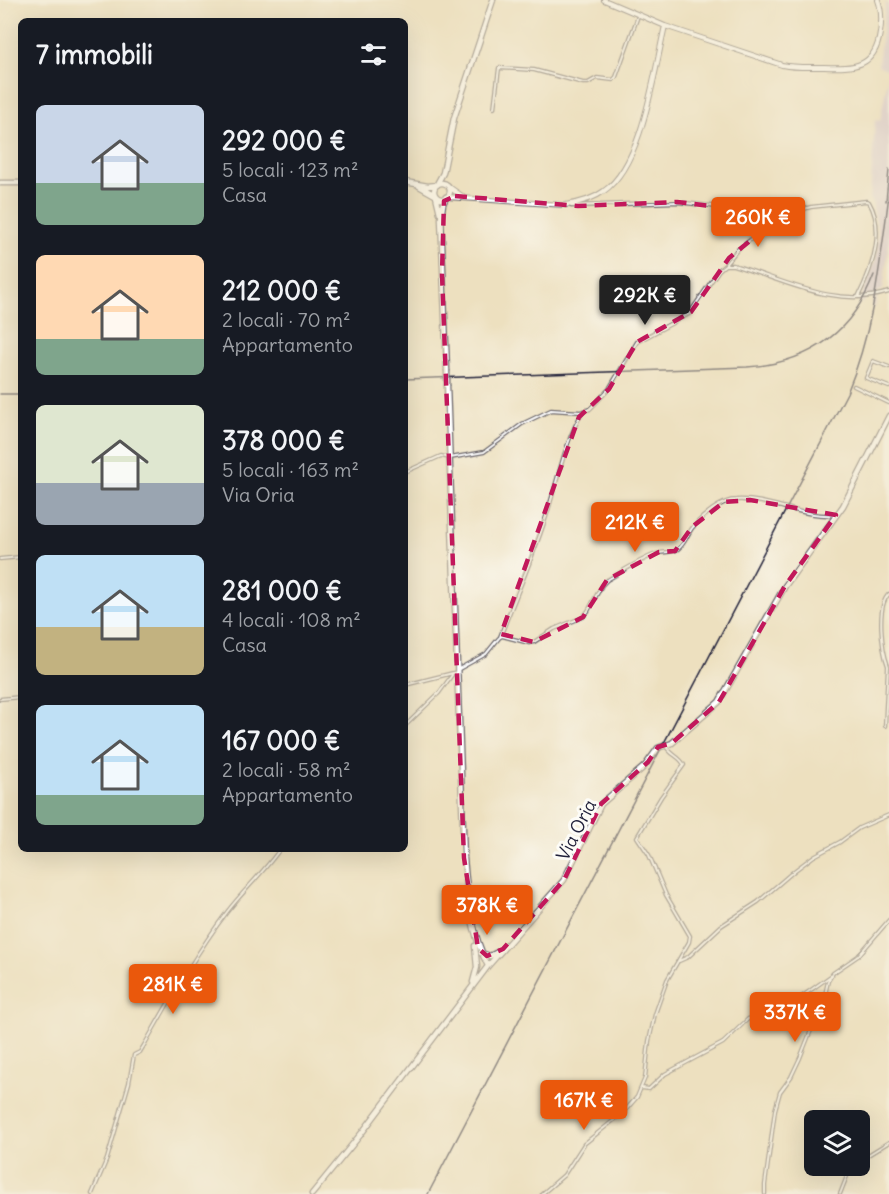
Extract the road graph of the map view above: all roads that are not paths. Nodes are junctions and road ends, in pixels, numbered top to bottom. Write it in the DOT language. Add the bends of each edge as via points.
graph roads {
  1 [pos="493,0"];
  2 [pos="604,0"];
  3 [pos="878,0"];
  4 [pos="638,16"];
  5 [pos="665,26"];
  6 [pos="494,108"];
  7 [pos="445,162"];
  8 [pos="0,183"];
  9 [pos="18,183"];
  10 [pos="408,183"];
  11 [pos="414,184"];
  12 [pos="437,184"];
  13 [pos="448,187"];
  14 [pos="435,195"];
  15 [pos="447,197"];
  16 [pos="465,197"];
  17 [pos="565,205"];
  18 [pos="441,218"];
  19 [pos="764,220"];
  20 [pos="725,265"];
  21 [pos="889,292"];
  22 [pos="858,297"];
  23 [pos="889,367"];
  24 [pos="854,386"];
  25 [pos="889,387"];
  26 [pos="889,403"];
  27 [pos="583,412"];
  28 [pos="889,416"];
  29 [pos="450,458"];
  30 [pos="408,471"];
  31 [pos="836,515"];
  32 [pos="18,557"];
  33 [pos="0,559"];
  34 [pos="889,594"];
  35 [pos="499,638"];
  36 [pos="455,672"];
  37 [pos="408,684"];
  38 [pos="18,697"];
  39 [pos="0,699"];
  40 [pos="408,723"];
  41 [pos="885,726"];
  42 [pos="666,746"];
  43 [pos="889,815"];
  44 [pos="278,852"];
  45 [pos="470,911"];
  46 [pos="889,920"];
  47 [pos="478,948"];
  48 [pos="503,949"];
  49 [pos="477,959"];
  50 [pos="679,961"];
  51 [pos="487,968"];
  52 [pos="833,973"];
  53 [pos="472,987"];
  54 [pos="642,1088"];
  55 [pos="889,1142"];
  56 [pos="870,1154"];
  57 [pos="847,1176"];
  58 [pos="92,1194"];
  59 [pos="312,1194"];
  60 [pos="542,1194"];
  61 [pos="765,1194"];
  62 [pos="840,1194"];
  1 -- 7 [label="main road" via="454,118"];
  2 -- 4 [label="street"];
  3 -- 5 [label="street" via="881,24 875,51 863,63 848,68 782,65"];
  4 -- 5 [label="street"];
  4 -- 6 [label="street" via="613,80 597,78 583,83 538,71 499,68"];
  5 -- 17 [label="street" via="630,159 617,180 604,191"];
  7 -- 12 [label="main road"];
  7 -- 13 [label="main road"];
  8 -- 9 [label="main road"];
  10 -- 11 [label="main road"];
  11 -- 12 [label="main road"];
  11 -- 14 [label="main road"];
  12 -- 13 [label="main road"];
  12 -- 14 [label="main road"];
  13 -- 15 [label="main road"];
  13 -- 16 [label="street"];
  14 -- 15 [label="main road"];
  14 -- 18 [label="main road"];
  15 -- 16 [label="street"];
  15 -- 18 [label="main road"];
  16 -- 17 [label="street"];
  17 -- 19 [label="street" via="677,202 720,207"];
  18 -- 29 [label="main road, bridge"];
  19 -- 20 [label="street" via="762,231"];
  19 -- 22 [label="street" via="811,207 869,202 876,239 874,259"];
  20 -- 22 [label="street" via="832,296"];
  20 -- 27 [label="street" via="688,314 637,342 609,389"];
  21 -- 22 [label="street"];
  23 -- 25 [label="street" via="873,361 866,378"];
  24 -- 26 [label="street"];
  27 -- 29 [label="street" via="551,410 522,424 484,452"];
  27 -- 35 [label="street"];
  28 -- 31 [label="main road, Via Oria"];
  29 -- 30 [label="street" via="441,456"];
  29 -- 36 [label="main road"];
  31 -- 35 [label="street" via="750,500 724,502 693,527 675,551 659,552 607,580 583,617 554,628 534,642"];
  31 -- 42 [label="main road, Via Oria" via="785,586 719,702"];
  32 -- 33 [label="street"];
  34 -- 41 [label="street" via="881,632 888,676"];
  35 -- 36 [label="street" via="486,654"];
  36 -- 37 [label="street"];
  36 -- 40 [label="street"];
  36 -- 45 [label="main road"];
  38 -- 39 [label="street"];
  42 -- 48 [label="main road, Via Oria" via="658,748 645,766 601,804 567,876"];
  42 -- 50 [label="street" via="684,765 637,837 690,936"];
  43 -- 50 [label="street" via="859,828 807,861"];
  44 -- 58 [label="street" via="226,913 194,959 140,1052 134,1055 107,1160"];
  45 -- 47 [label="main road"];
  45 -- 49 [label="main road"];
  46 -- 52 [label="street" via="858,956"];
  47 -- 48 [label="main road" via="490,956"];
  47 -- 51 [label="main road"];
  48 -- 51 [label="main road, Via Oria"];
  49 -- 51 [label="main road" via="480,966"];
  49 -- 53 [label="main road"];
  50 -- 54 [label="street" via="667,980 655,1014"];
  51 -- 53 [label="main road, Via Oria"];
  52 -- 54 [label="street" via="787,1007 748,1019 723,1043 665,1074 649,1089"];
  52 -- 61 [label="street" via="800,1058 777,1101"];
  53 -- 59 [label="main road, Via Oria"];
  54 -- 60 [label="street" via="631,1105 584,1144 564,1175"];
  55 -- 56 [label="street"];
  57 -- 62 [label="street"];
}
